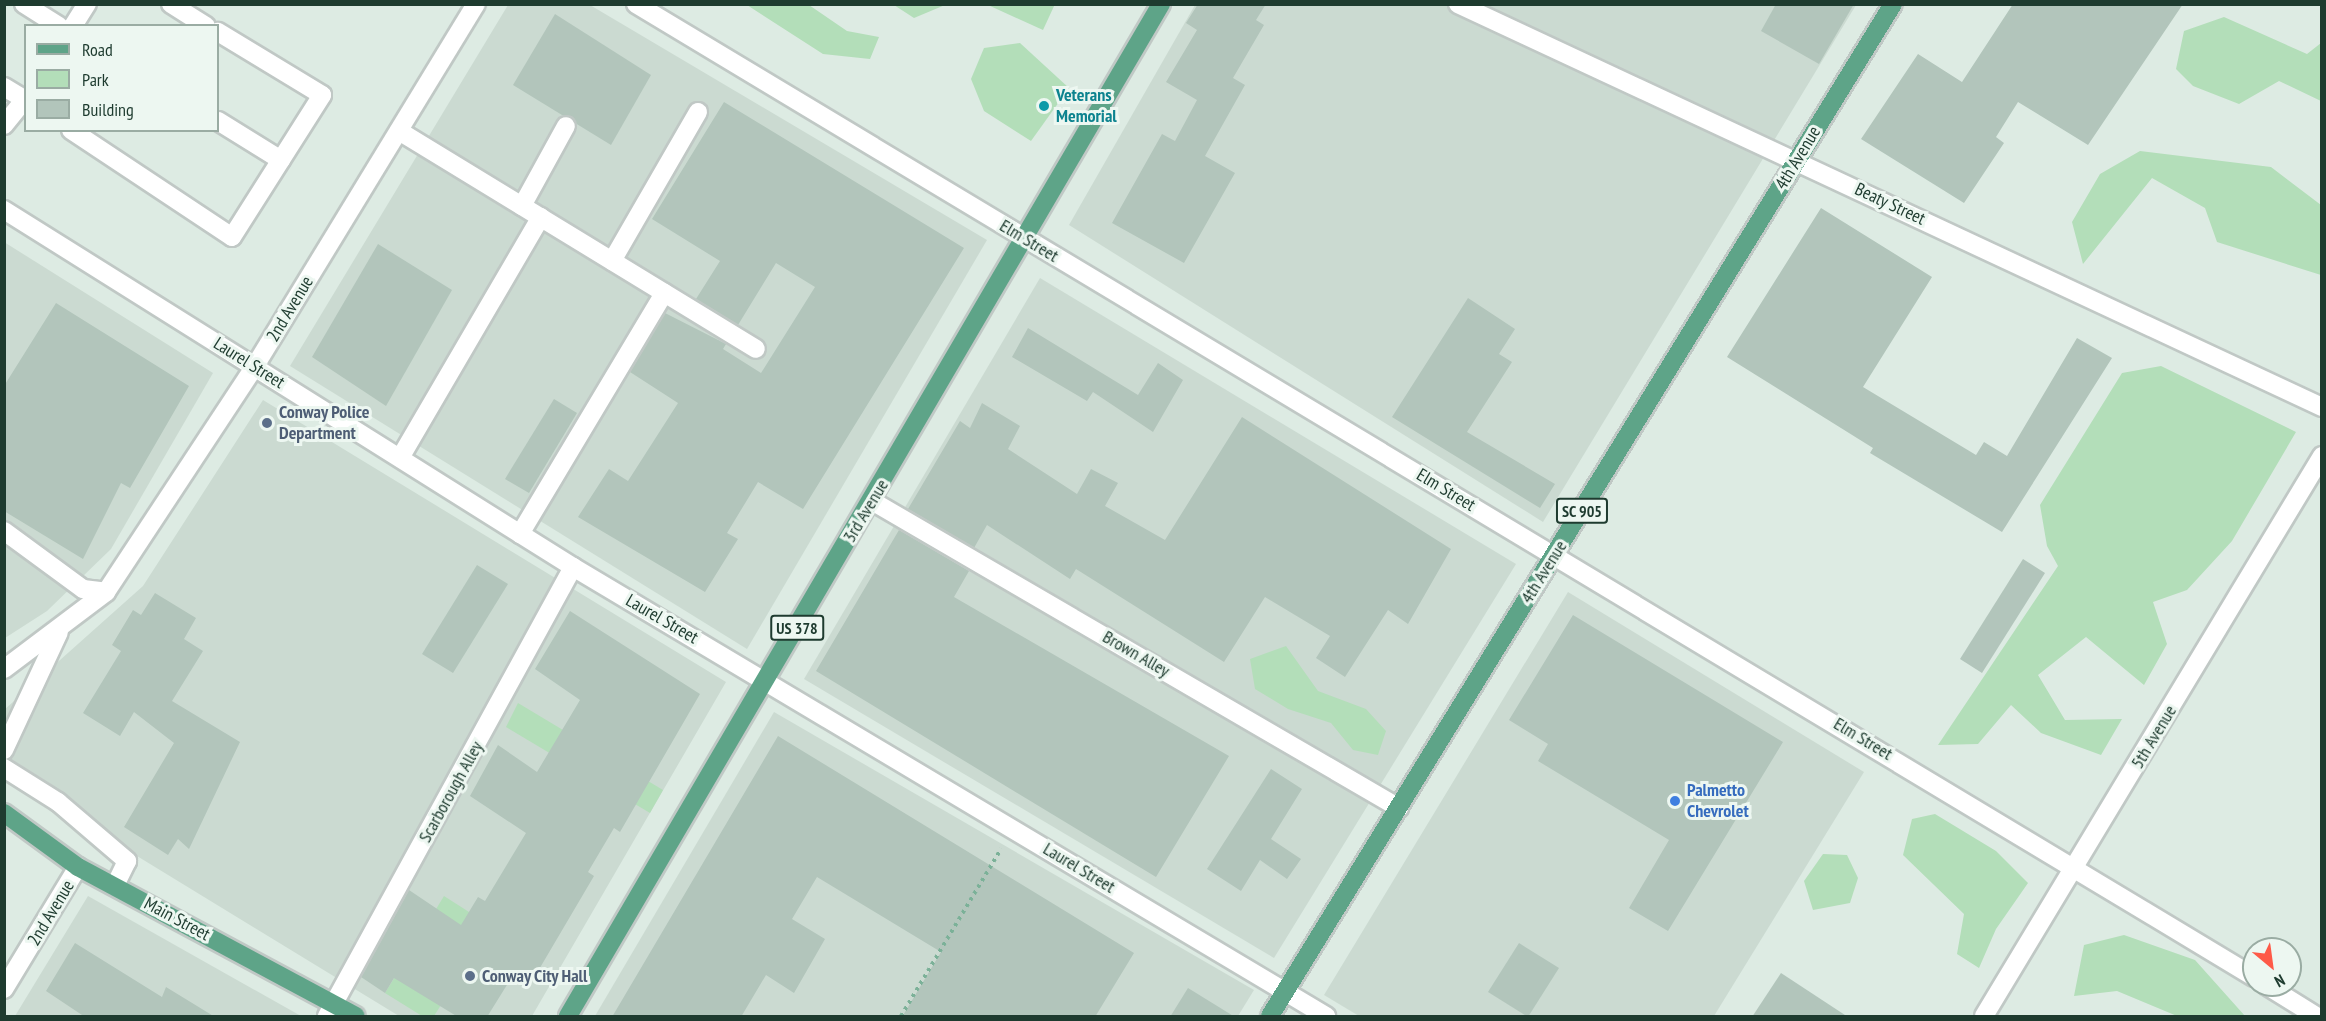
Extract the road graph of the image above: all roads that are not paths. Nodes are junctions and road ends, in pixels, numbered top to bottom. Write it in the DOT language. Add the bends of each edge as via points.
graph roads {
  1 [pos="24,4"];
  2 [pos="87,4"];
  3 [pos="171,4"];
  4 [pos="476,4"];
  5 [pos="636,4"];
  6 [pos="1161,4"];
  7 [pos="1458,4"];
  8 [pos="1893,4"];
  9 [pos="56,24"];
  10 [pos="74,24"];
  11 [pos="203,24"];
  12 [pos="219,33"];
  13 [pos="4,87"];
  14 [pos="24,98"];
  15 [pos="24,100"];
  16 [pos="698,112"];
  17 [pos="219,122"];
  18 [pos="4,125"];
  19 [pos="566,126"];
  20 [pos="399,130"];
  21 [pos="74,132"];
  22 [pos="281,160"];
  23 [pos="1797,160"];
  24 [pos="522,206"];
  25 [pos="4,210"];
  26 [pos="540,217"];
  27 [pos="1026,239"];
  28 [pos="612,261"];
  29 [pos="664,293"];
  30 [pos="756,349"];
  31 [pos="255,366"];
  32 [pos="2322,407"];
  33 [pos="2322,456"];
  34 [pos="400,458"];
  35 [pos="872,501"];
  36 [pos="4,531"];
  37 [pos="520,534"];
  38 [pos="1555,554"];
  39 [pos="573,567"];
  40 [pos="105,592"];
  41 [pos="59,632"];
  42 [pos="4,669"];
  43 [pos="767,679"];
  44 [pos="4,750"];
  45 [pos="4,768"];
  46 [pos="1399,808"];
  47 [pos="4,813"];
  48 [pos="2077,866"];
  49 [pos="78,867"];
  50 [pos="115,886"];
  51 [pos="2242,969"];
  52 [pos="4,989"];
  53 [pos="1286,992"];
  54 [pos="2285,997"];
  55 [pos="331,1010"];
  56 [pos="356,1017"];
  57 [pos="568,1017"];
  58 [pos="1270,1017"];
  59 [pos="1326,1017"];
  60 [pos="1984,1017"];
  61 [pos="2316,1017"];
  1 -- 9 [label="street"];
  2 -- 10 [label="street"];
  3 -- 11 [label="street"];
  4 -- 20 [label="street, 2nd Avenue"];
  5 -- 27 [label="street, Elm Street"];
  6 -- 27 [label="main road, 3rd Avenue / US 378"];
  7 -- 23 [label="street, Beaty Street"];
  8 -- 23 [label="main road, 4th Avenue / SC 905"];
  12 -- 22 [label="street" via="322,95"];
  13 -- 14 [label="street"];
  15 -- 18 [label="street"];
  16 -- 28 [label="street"];
  17 -- 22 [label="street"];
  19 -- 24 [label="street"];
  20 -- 24 [label="street"];
  20 -- 31 [label="street, 2nd Avenue"];
  21 -- 22 [label="street" via="232,237"];
  23 -- 32 [label="street, Beaty Street"];
  23 -- 38 [label="main road, 4th Avenue / SC 905"];
  24 -- 26 [label="street"];
  25 -- 31 [label="street, Laurel Street"];
  26 -- 28 [label="street"];
  26 -- 34 [label="street"];
  27 -- 35 [label="main road, 3rd Avenue / US 378"];
  27 -- 38 [label="street, Elm Street"];
  28 -- 29 [label="street"];
  29 -- 30 [label="street"];
  29 -- 37 [label="street"];
  31 -- 34 [label="street, Laurel Street"];
  31 -- 40 [label="street, 2nd Avenue"];
  33 -- 48 [label="street, 5th Avenue"];
  34 -- 37 [label="street, Laurel Street"];
  35 -- 43 [label="main road, 3rd Avenue / US 378"];
  35 -- 46 [label="street, Brown Alley"];
  36 -- 40 [label="street" via="83,588"];
  37 -- 39 [label="street, Laurel Street"];
  38 -- 46 [label="main road, 4th Avenue / SC 905"];
  38 -- 48 [label="street, Elm Street"];
  39 -- 43 [label="street, Laurel Street"];
  39 -- 55 [label="street, Scarborough Alley"];
  40 -- 41 [label="street, 2nd Avenue"];
  41 -- 42 [label="street, 2nd Avenue"];
  41 -- 44 [label="street"];
  43 -- 53 [label="street, Laurel Street"];
  43 -- 57 [label="main road, 3rd Avenue / US 378"];
  45 -- 50 [label="street" via="58,802 127,861"];
  46 -- 53 [label="main road, 4th Avenue / SC 905"];
  47 -- 49 [label="main road, Main Street"];
  48 -- 51 [label="street, Elm Street"];
  48 -- 60 [label="street, 5th Avenue"];
  49 -- 50 [label="main road, Main Street"];
  49 -- 52 [label="street, 2nd Avenue"];
  50 -- 55 [label="main road, Main Street"];
  53 -- 58 [label="main road, 4th Avenue / SC 905"];
  53 -- 59 [label="street, Laurel Street"];
  54 -- 61 [label="street"];
  55 -- 56 [label="main road, Main Street"];
}
